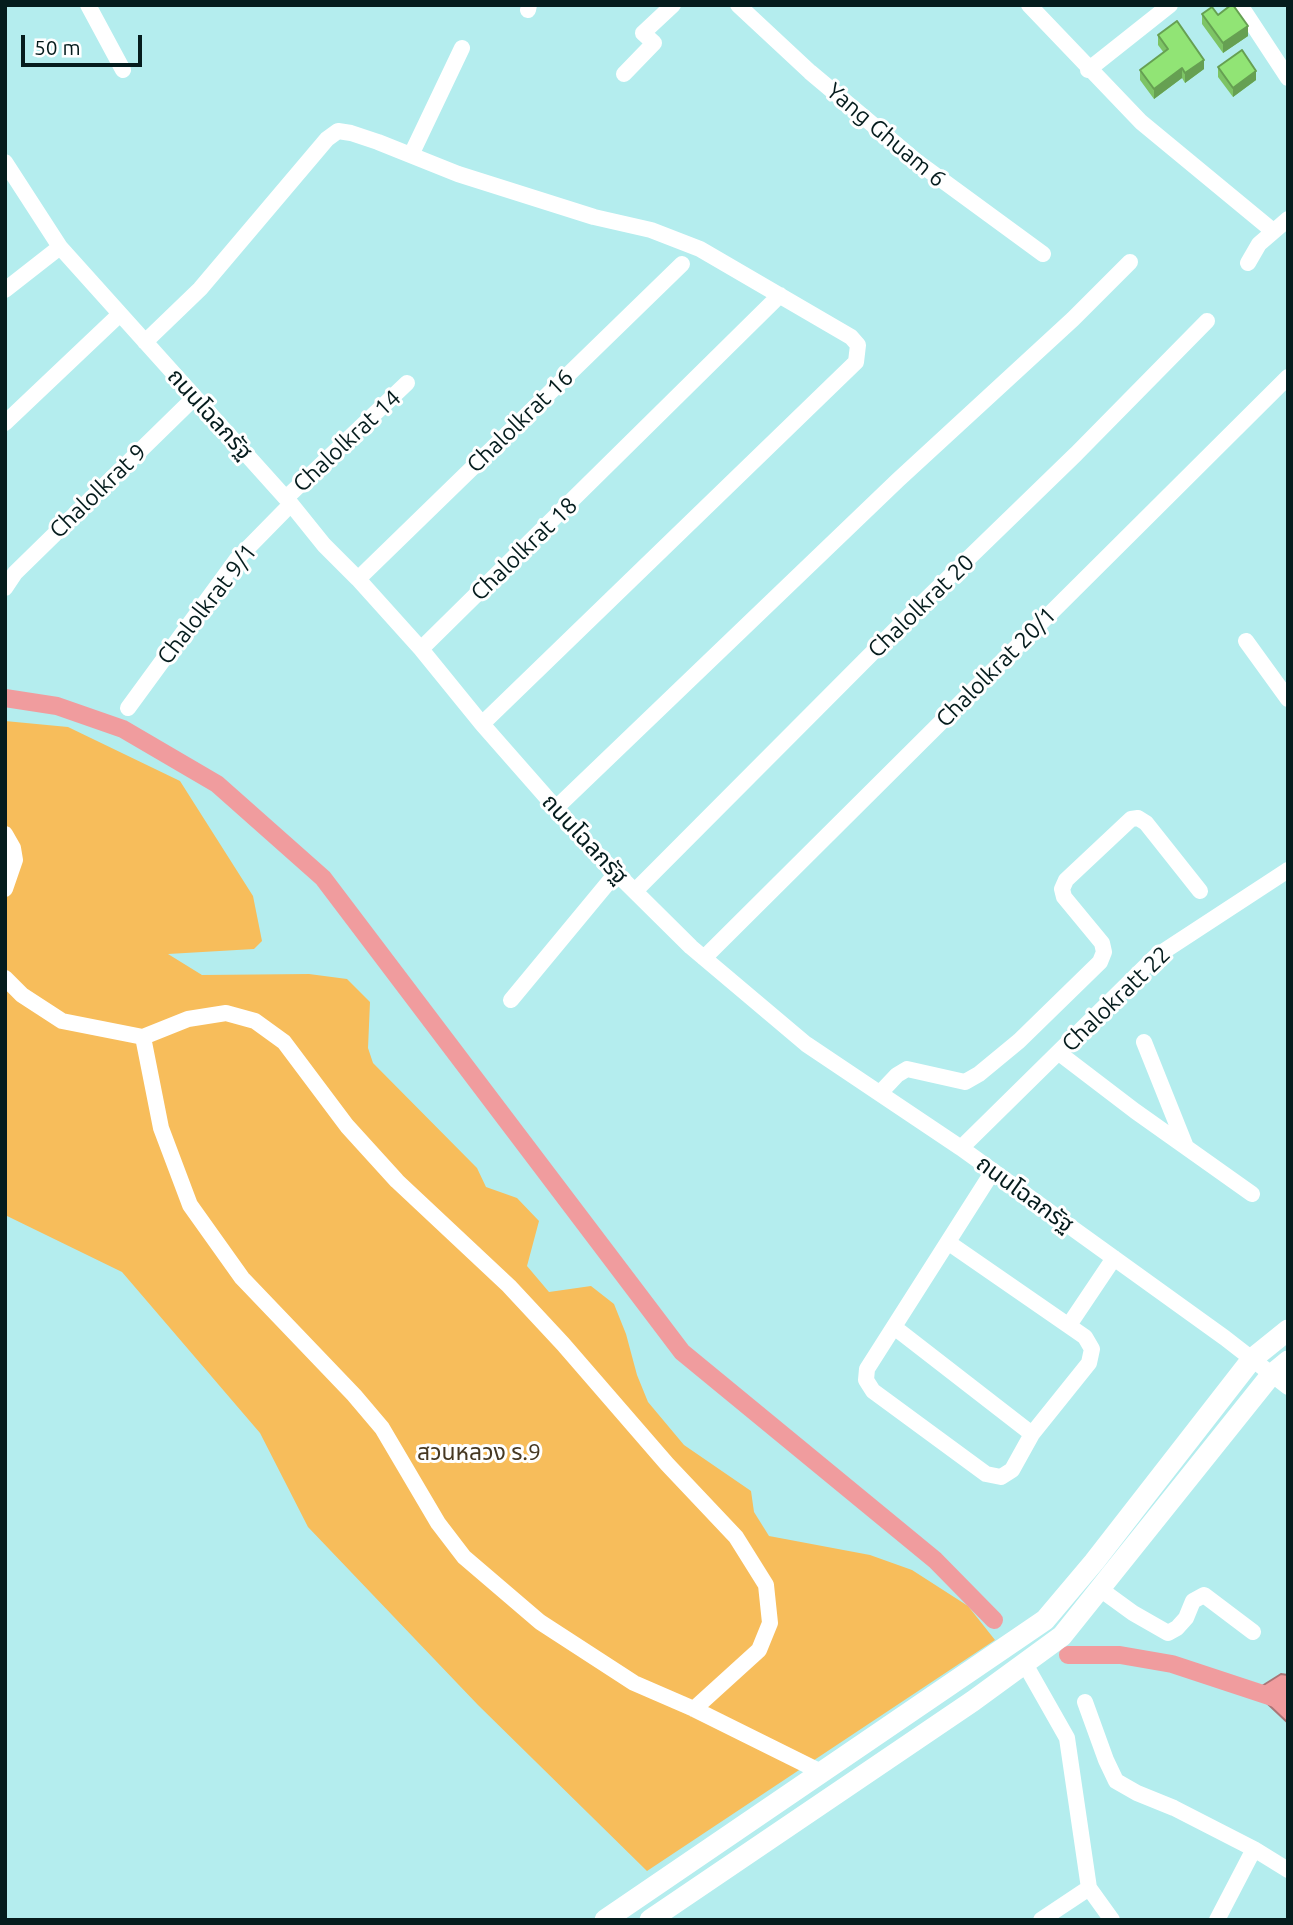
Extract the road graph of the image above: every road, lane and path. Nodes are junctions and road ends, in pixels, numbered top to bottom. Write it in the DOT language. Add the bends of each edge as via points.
graph roads {
  1 [pos="88,5"];
  2 [pos="673,5"];
  3 [pos="738,5"];
  4 [pos="1029,5"];
  5 [pos="1170,5"];
  6 [pos="1240,5"];
  7 [pos="462,48"];
  8 [pos="123,70"];
  9 [pos="1088,70"];
  10 [pos="624,74"];
  11 [pos="1288,78"];
  12 [pos="411,155"];
  13 [pos="5,162"];
  14 [pos="1288,219"];
  15 [pos="1273,231"];
  16 [pos="60,247"];
  17 [pos="1043,254"];
  18 [pos="1130,262"];
  19 [pos="1248,263"];
  20 [pos="682,264"];
  21 [pos="5,290"];
  22 [pos="780,295"];
  23 [pos="120,314"];
  24 [pos="1207,321"];
  25 [pos="145,342"];
  26 [pos="1288,377"];
  27 [pos="408,383"];
  28 [pos="195,397"];
  29 [pos="5,423"];
  30 [pos="288,501"];
  31 [pos="358,579"];
  32 [pos="5,588"];
  33 [pos="1246,641"];
  34 [pos="421,649"];
  35 [pos="1288,699"];
  36 [pos="128,708"];
  37 [pos="482,724"];
  38 [pos="556,808"];
  39 [pos="5,834"];
  40 [pos="1288,870"];
  41 [pos="617,872"];
  42 [pos="5,889"];
  43 [pos="635,891"];
  44 [pos="1200,891"];
  45 [pos="704,958"];
  46 [pos="5,978"];
  47 [pos="511,1000"];
  48 [pos="144,1037"];
  49 [pos="1144,1042"];
  50 [pos="1059,1053"];
  51 [pos="880,1093"];
  52 [pos="1186,1147"];
  53 [pos="961,1148"];
  54 [pos="993,1171"];
  55 [pos="1252,1194"];
  56 [pos="949,1243"];
  57 [pos="1114,1258"];
  58 [pos="1069,1325"];
  59 [pos="894,1327"];
  60 [pos="1288,1330"];
  61 [pos="1252,1359"];
  62 [pos="1288,1361"];
  63 [pos="1279,1381"];
  64 [pos="1032,1434"];
  65 [pos="1100,1589"];
  66 [pos="1253,1632"];
  67 [pos="1025,1664"];
  68 [pos="1085,1702"];
  69 [pos="694,1709"];
  70 [pos="823,1773"];
  71 [pos="1254,1849"];
  72 [pos="1288,1870"];
  73 [pos="1089,1888"];
  74 [pos="654,1919"];
  75 [pos="605,1920"];
  76 [pos="1041,1920"];
  77 [pos="1112,1920"];
  78 [pos="1217,1920"];
  1 -- 8 [label="street"];
  2 -- 10 [label="street" via="643,33 654,43"];
  3 -- 17 [label="street, Yang Ghuam 6" via="916,161"];
  4 -- 9 [label="street"];
  5 -- 9 [label="street"];
  6 -- 11 [label="street"];
  7 -- 12 [label="street"];
  9 -- 15 [label="street" via="1141,122"];
  12 -- 22 [label="street" via="594,217 651,230 700,249"];
  12 -- 25 [label="street" via="338,131 201,289"];
  13 -- 16 [label="street, ถนนโฉลกรัฐ"];
  14 -- 15 [label="street"];
  15 -- 19 [label="street"];
  16 -- 21 [label="street"];
  16 -- 23 [label="street, ถนนโฉลกรัฐ"];
  18 -- 38 [label="street"];
  20 -- 31 [label="street, Chalolkrat 16"];
  22 -- 34 [label="street, Chalolkrat 18"];
  22 -- 37 [label="street" via="851,337 858,345 856,362"];
  23 -- 25 [label="street, ถนนโฉลกรัฐ"];
  23 -- 29 [label="street"];
  24 -- 43 [label="street, Chalolkrat 20"];
  25 -- 28 [label="street, ถนนโฉลกรัฐ"];
  26 -- 45 [label="street, Chalolkrat 20/1"];
  27 -- 30 [label="street, Chalolkrat 14"];
  28 -- 30 [label="street, ถนนโฉลกรัฐ"];
  28 -- 32 [label="street, Chalolkrat 9"];
  30 -- 31 [label="street, ถนนโฉลกรัฐ"];
  30 -- 36 [label="street, Chalolkrat 9/1" via="237,559"];
  31 -- 34 [label="street, ถนนโฉลกรัฐ"];
  33 -- 35 [label="street"];
  34 -- 37 [label="street, ถนนโฉลกรัฐ"];
  37 -- 38 [label="street, ถนนโฉลกรัฐ"];
  38 -- 41 [label="street, ถนนโฉลกรัฐ"];
  39 -- 42 [label="street" via="15,860"];
  40 -- 50 [label="street, Chalokratt 22" via="1158,954"];
  41 -- 43 [label="street, ถนนโฉลกรัฐ"];
  41 -- 47 [label="street"];
  43 -- 45 [label="street, ถนนโฉลกรัฐ"];
  44 -- 51 [label="street" via="1146,823 1131,819 1062,889 1102,943 1100,962 979,1074 965,1082 907,1069"];
  45 -- 51 [label="street, ถนนโฉลกรัฐ" via="806,1044"];
  46 -- 48 [label="street" via="62,1021"];
  48 -- 69 [label="street" via="161,1128 190,1205 242,1278 382,1428 438,1523 464,1557 540,1622 634,1683"];
  48 -- 69 [label="street" via="188,1019 226,1013 254,1021 285,1042 346,1126 397,1181 509,1286 736,1538 766,1585 770,1623 759,1650"];
  49 -- 52 [label="street"];
  50 -- 52 [label="street"];
  50 -- 53 [label="street, Chalokratt 22"];
  51 -- 53 [label="street, ถนนโฉลกรัฐ"];
  52 -- 55 [label="street"];
  53 -- 54 [label="street, ถนนโฉลกรัฐ"];
  54 -- 56 [label="street"];
  54 -- 57 [label="street, ถนนโฉลกรัฐ"];
  56 -- 58 [label="street"];
  56 -- 59 [label="street"];
  57 -- 58 [label="street"];
  57 -- 61 [label="street, ถนนโฉลกรัฐ"];
  58 -- 64 [label="street" via="1085,1337 1091,1349 1089,1363"];
  59 -- 64 [label="street"];
  59 -- 64 [label="street" via="867,1368 866,1380 873,1391 986,1474 1006,1475 1012,1470"];
  60 -- 61 [label="main road"];
  61 -- 63 [label="street, ถนนโฉลกรัฐ"];
  61 -- 70 [label="main road" via="1045,1620"];
  62 -- 63 [label="main road"];
  63 -- 65 [label="main road"];
  65 -- 66 [label="street" via="1168,1633 1186,1618 1193,1601 1204,1595"];
  65 -- 67 [label="main road" via="1062,1636"];
  67 -- 73 [label="street" via="1068,1738"];
  67 -- 74 [label="main road"];
  68 -- 71 [label="street" via="1116,1781"];
  69 -- 70 [label="street"];
  70 -- 75 [label="main road"];
  71 -- 72 [label="street"];
  71 -- 78 [label="street"];
  73 -- 76 [label="street"];
  73 -- 77 [label="street"];
}
